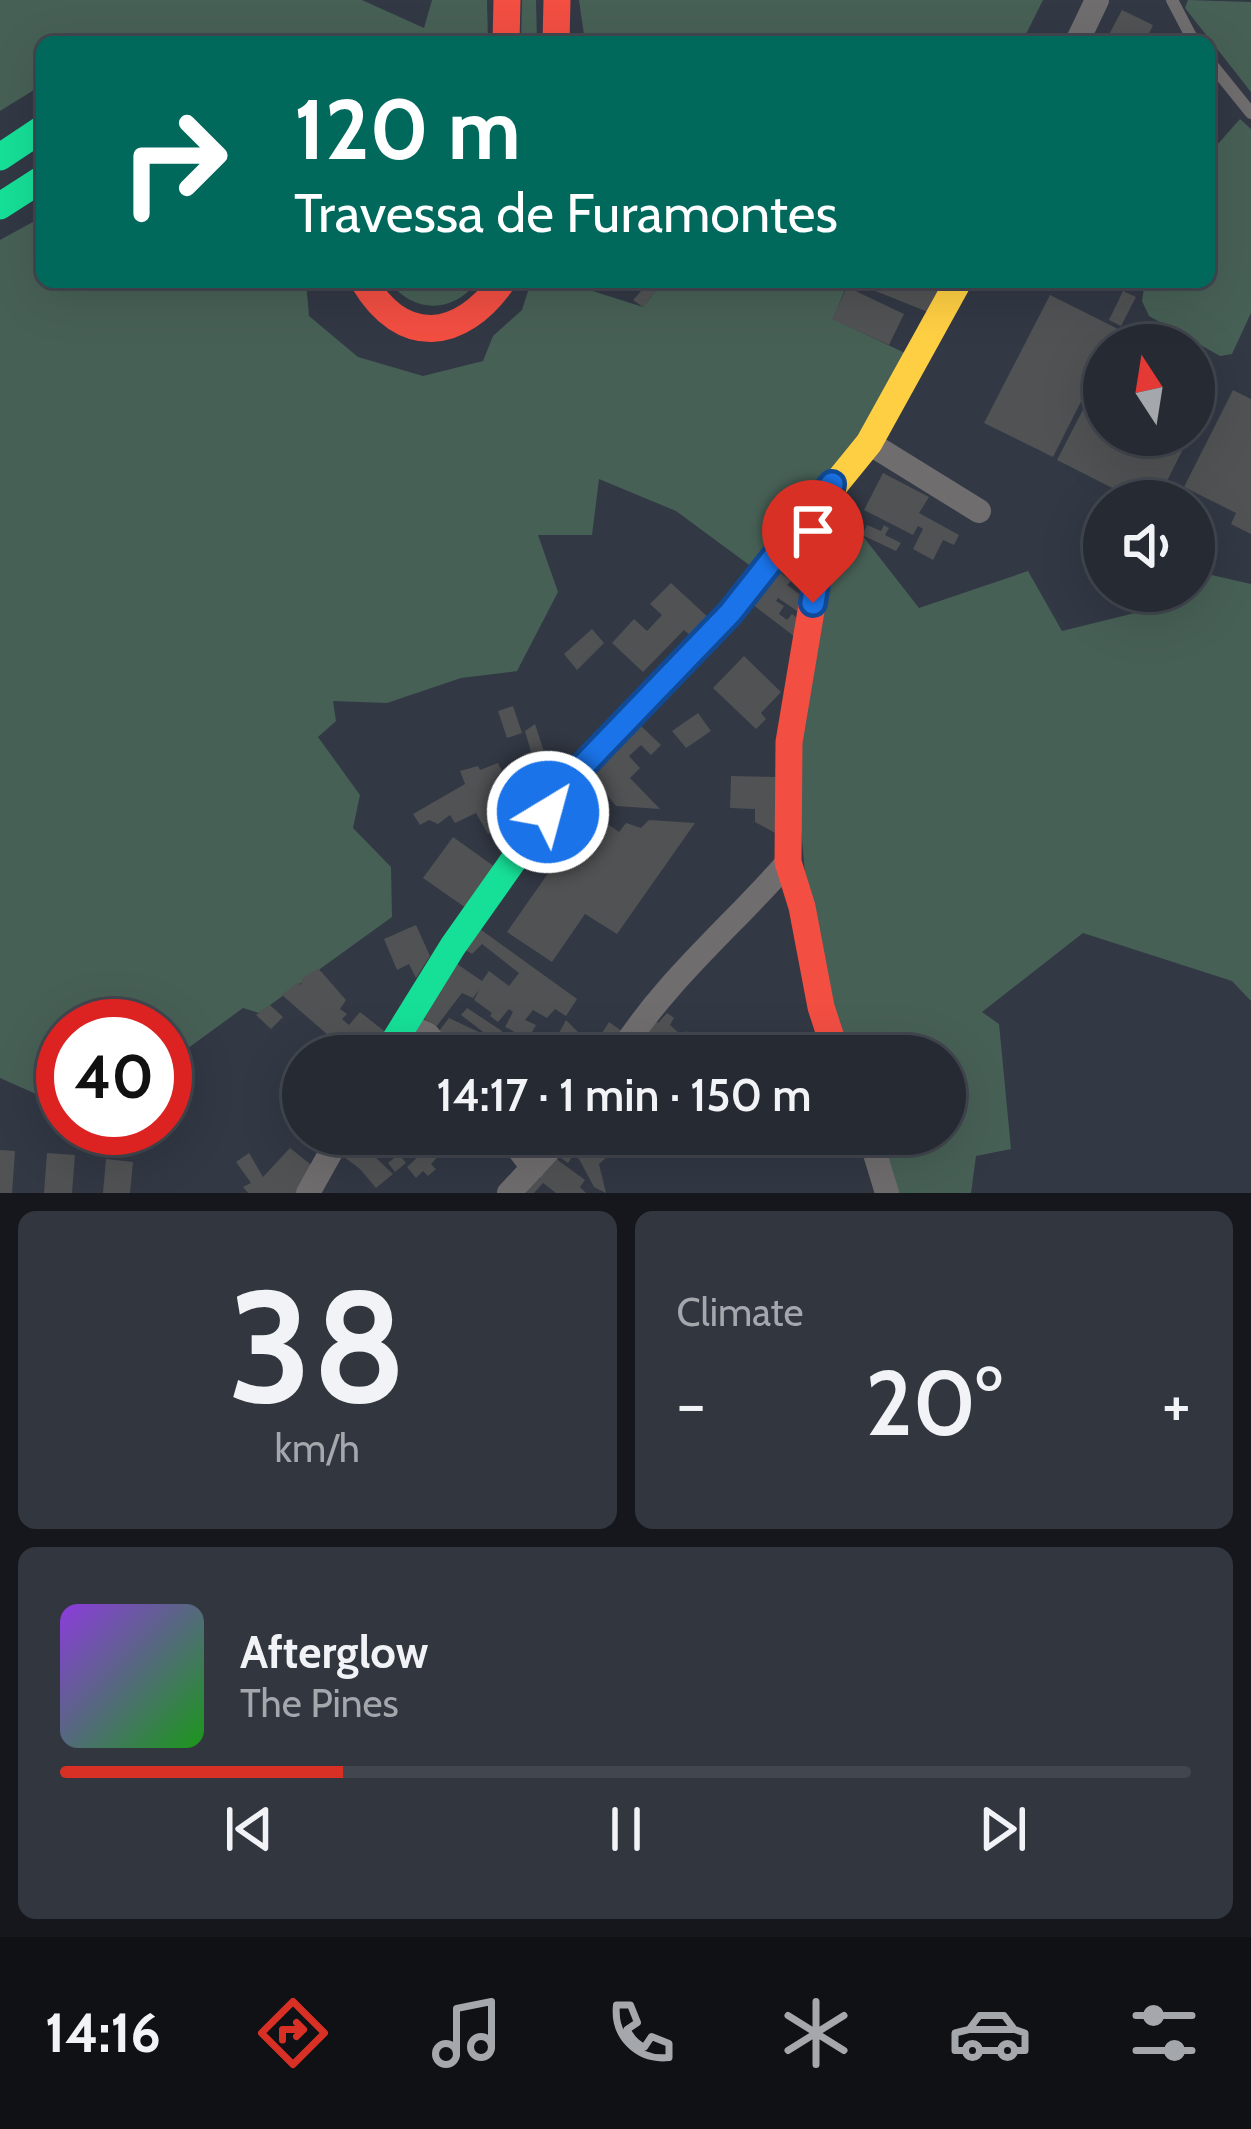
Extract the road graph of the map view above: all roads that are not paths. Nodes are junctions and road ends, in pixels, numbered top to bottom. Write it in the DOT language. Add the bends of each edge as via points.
graph roads {
  1 [pos="507,0"];
  2 [pos="556,0"];
  3 [pos="1097,0"];
  4 [pos="1172,0"];
  5 [pos="506,36"];
  6 [pos="556,36"];
  7 [pos="1080,36"];
  8 [pos="1191,36"];
  9 [pos="1215,68"];
  10 [pos="1251,112"];
  11 [pos="36,133"];
  12 [pos="0,157"];
  13 [pos="36,183"];
  14 [pos="0,206"];
  15 [pos="368,288"];
  16 [pos="499,288"];
  17 [pos="955,288"];
  18 [pos="869,443"];
  19 [pos="832,484"];
  20 [pos="979,511"];
  21 [pos="788,862"];
  22 [pos="404,1022"];
  23 [pos="397,1035"];
  24 [pos="426,1035"];
  25 [pos="631,1035"];
  26 [pos="830,1035"];
  27 [pos="329,1155"];
  28 [pos="523,1155"];
  29 [pos="544,1155"];
  30 [pos="875,1155"];
  31 [pos="533,1168"];
  32 [pos="308,1193"];
  33 [pos="509,1193"];
  34 [pos="887,1193"];
  1 -- 5 [label="street"];
  2 -- 6 [label="street"];
  3 -- 7 [label="street"];
  4 -- 8 [label="lane"];
  9 -- 10 [label="lane"];
  11 -- 12 [label="street"];
  13 -- 14 [label="street"];
  15 -- 16 [label="street" via="380,308 425,329 473,318"];
  17 -- 18 [label="street"];
  18 -- 19 [label="street"];
  18 -- 20 [label="street"];
  19 -- 21 [label="street" via="789,742"];
  19 -- 22 [label="street" via="730,613 573,776"];
  21 -- 25 [label="street"];
  21 -- 26 [label="street"];
  22 -- 23 [label="street"];
  22 -- 24 [label="street"];
  27 -- 32 [label="street"];
  28 -- 31 [label="street"];
  29 -- 31 [label="street"];
  30 -- 34 [label="street"];
  31 -- 33 [label="street"];
}
